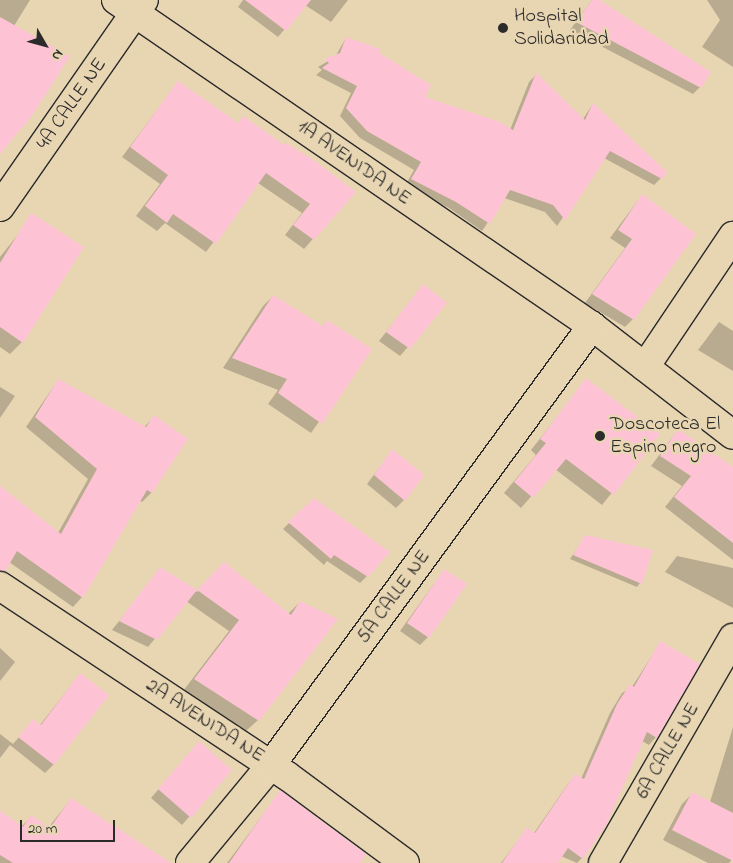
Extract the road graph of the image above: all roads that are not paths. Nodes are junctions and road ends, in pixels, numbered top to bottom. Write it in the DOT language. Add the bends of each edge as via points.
graph roads {
  1 [pos="132,4"];
  2 [pos="0,207"];
  3 [pos="733,236"];
  4 [pos="592,326"];
  5 [pos="645,367"];
  6 [pos="733,435"];
  7 [pos="0,586"];
  8 [pos="733,638"];
  9 [pos="271,765"];
  10 [pos="190,863"];
  11 [pos="405,863"];
  12 [pos="603,863"];
  1 -- 2 [label="street, 4A CALLE NE"];
  1 -- 4 [label="street, 1A AVENIDA NE"];
  3 -- 5 [label="street"];
  4 -- 5 [label="street, 1A AVENIDA NE"];
  4 -- 9 [label="street, 5A CALLE NE"];
  5 -- 6 [label="street, 1A AVENIDA NE"];
  7 -- 9 [label="street, 2A AVENIDA NE"];
  8 -- 12 [label="street, 6A CALLE NE"];
  9 -- 10 [label="street, 5A CALLE NE"];
  9 -- 11 [label="street, 2A AVENIDA NE"];
}
